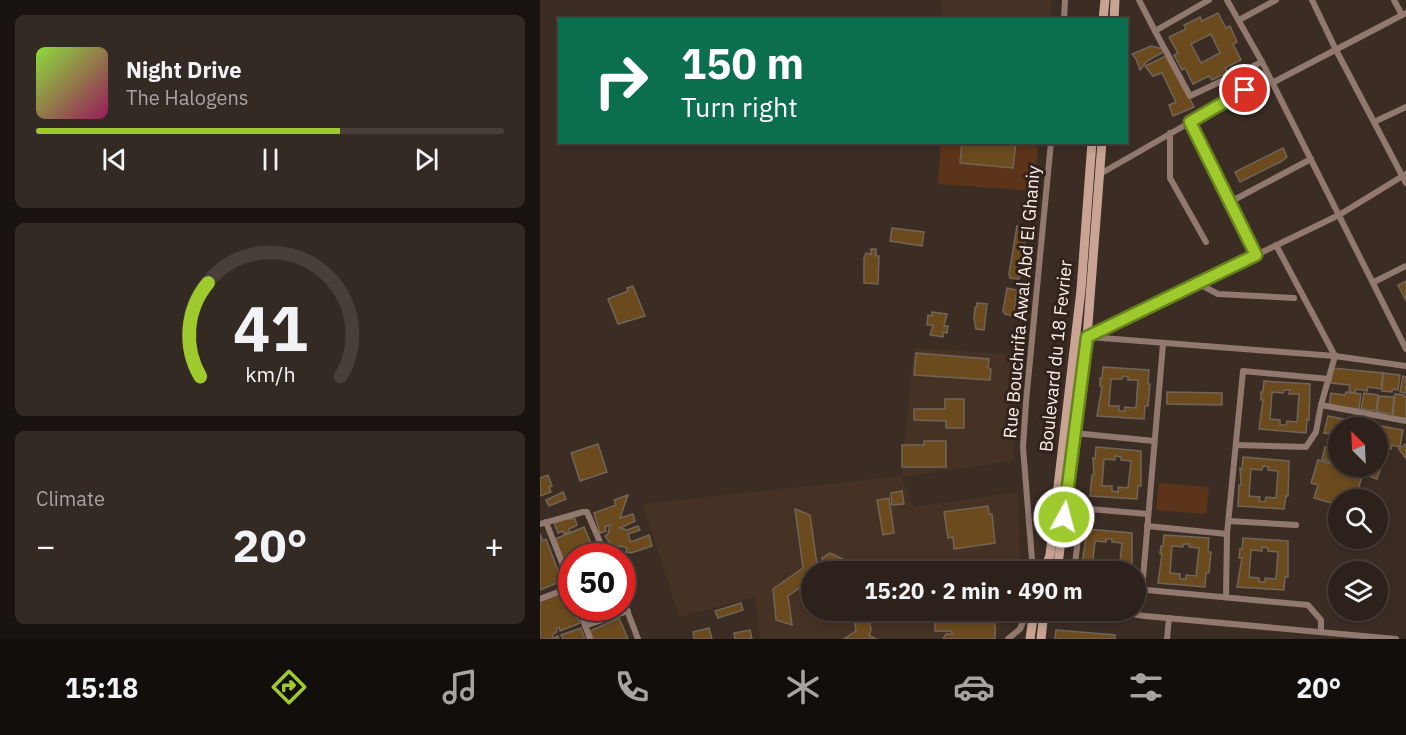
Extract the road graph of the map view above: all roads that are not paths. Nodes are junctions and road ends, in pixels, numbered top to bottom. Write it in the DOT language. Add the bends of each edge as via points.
graph roads {
  1 [pos="1065,0"];
  2 [pos="1105,0"];
  3 [pos="1115,0"];
  4 [pos="1138,0"];
  5 [pos="1209,0"];
  6 [pos="1227,0"];
  7 [pos="1276,0"];
  8 [pos="1312,0"];
  9 [pos="1394,0"];
  10 [pos="1404,14"];
  11 [pos="1064,18"];
  12 [pos="1103,18"];
  13 [pos="1113,18"];
  14 [pos="1239,20"];
  15 [pos="1155,31"];
  16 [pos="1336,50"];
  17 [pos="1262,62"];
  18 [pos="1270,80"];
  19 [pos="1406,107"];
  20 [pos="1190,122"];
  21 [pos="1374,122"];
  22 [pos="1170,133"];
  23 [pos="1051,144"];
  24 [pos="1092,144"];
  25 [pos="1102,144"];
  26 [pos="1311,159"];
  27 [pos="1100,174"];
  28 [pos="1404,175"];
  29 [pos="1406,183"];
  30 [pos="1230,202"];
  31 [pos="1339,215"];
  32 [pos="1206,242"];
  33 [pos="1276,245"];
  34 [pos="1256,255"];
  35 [pos="1406,266"];
  36 [pos="1374,282"];
  37 [pos="1197,283"];
  38 [pos="1294,298"];
  39 [pos="1403,333"];
  40 [pos="1076,336"];
  41 [pos="1087,337"];
  42 [pos="1163,344"];
  43 [pos="1406,349"];
  44 [pos="1335,356"];
  45 [pos="1406,366"];
  46 [pos="1329,379"];
  47 [pos="1321,405"];
  48 [pos="1406,421"];
  49 [pos="1074,433"];
  50 [pos="1154,441"];
  51 [pos="1236,445"];
  52 [pos="1148,514"];
  53 [pos="1229,521"];
  54 [pos="543,523"];
  55 [pos="1296,525"];
  56 [pos="1147,526"];
  57 [pos="1227,534"];
  58 [pos="600,543"];
  59 [pos="558,557"];
  60 [pos="1032,561"];
  61 [pos="1048,561"];
  62 [pos="1058,561"];
  63 [pos="1075,561"];
  64 [pos="1143,561"];
  65 [pos="1146,591"];
  66 [pos="558,592"];
  67 [pos="1226,597"];
  68 [pos="540,599"];
  69 [pos="1146,615"];
  70 [pos="1169,618"];
  71 [pos="583,621"];
  72 [pos="598,621"];
  73 [pos="632,621"];
  74 [pos="1023,621"];
  75 [pos="1036,621"];
  76 [pos="1040,621"];
  77 [pos="585,626"];
  78 [pos="1321,632"];
  79 [pos="1357,637"];
  80 [pos="590,639"];
  81 [pos="638,639"];
  82 [pos="1008,639"];
  83 [pos="1030,639"];
  84 [pos="1041,639"];
  85 [pos="1167,639"];
  86 [pos="1396,639"];
  1 -- 11 [label="street"];
  2 -- 12 [label="main road"];
  3 -- 13 [label="main road"];
  4 -- 15 [label="street"];
  5 -- 15 [label="street"];
  6 -- 14 [label="street"];
  7 -- 14 [label="street"];
  8 -- 16 [label="street"];
  9 -- 10 [label="street"];
  10 -- 16 [label="street"];
  14 -- 17 [label="street"];
  15 -- 17 [label="street" via="1190,96"];
  16 -- 18 [label="street"];
  16 -- 21 [label="street"];
  17 -- 18 [label="street"];
  18 -- 20 [label="street"];
  18 -- 26 [label="street"];
  19 -- 21 [label="street"];
  20 -- 22 [label="street"];
  20 -- 30 [label="street"];
  21 -- 28 [label="street"];
  22 -- 27 [label="street"];
  22 -- 32 [label="street" via="1170,178"];
  23 -- 60 [label="street, Rue Bouchrifa Awal Abd El Ghaniy" via="1023,447"];
  24 -- 40 [label="main road, Boulevard du 18 Fevrier"];
  25 -- 27 [label="main road, Boulevard du 18 Fevrier"];
  26 -- 30 [label="street"];
  26 -- 31 [label="street"];
  27 -- 41 [label="main road, Boulevard du 18 Fevrier"];
  28 -- 29 [label="street"];
  28 -- 31 [label="street"];
  30 -- 34 [label="street"];
  31 -- 33 [label="street"];
  31 -- 36 [label="street"];
  33 -- 34 [label="street"];
  33 -- 44 [label="street"];
  34 -- 37 [label="street"];
  35 -- 36 [label="street"];
  36 -- 39 [label="street"];
  37 -- 38 [label="street" via="1218,294"];
  37 -- 41 [label="street"];
  39 -- 43 [label="street"];
  40 -- 41 [label="street"];
  40 -- 61 [label="main road, Boulevard du 18 Fevrier"];
  41 -- 42 [label="street"];
  41 -- 49 [label="main road, Boulevard du 18 Fevrier"];
  42 -- 44 [label="street"];
  42 -- 50 [label="street"];
  44 -- 45 [label="street"];
  44 -- 46 [label="street"];
  46 -- 47 [label="street"];
  46 -- 51 [label="street" via="1243,371"];
  47 -- 48 [label="street"];
  47 -- 51 [label="street" via="1316,432 1306,447"];
  49 -- 50 [label="street"];
  49 -- 62 [label="main road, Boulevard du 18 Fevrier"];
  50 -- 52 [label="street"];
  51 -- 53 [label="street"];
  52 -- 56 [label="street"];
  52 -- 63 [label="street" via="1089,509 1081,513"];
  53 -- 55 [label="street"];
  53 -- 57 [label="street"];
  54 -- 58 [label="street" via="587,512"];
  54 -- 59 [label="street"];
  56 -- 57 [label="street"];
  56 -- 64 [label="street"];
  57 -- 67 [label="street"];
  65 -- 67 [label="street"];
  66 -- 68 [label="street"];
  67 -- 78 [label="street" via="1308,605 1322,620"];
  69 -- 70 [label="street"];
  70 -- 78 [label="street"];
  70 -- 85 [label="street"];
  71 -- 77 [label="street"];
  72 -- 77 [label="street"];
  73 -- 81 [label="street"];
  74 -- 82 [label="street"];
  75 -- 83 [label="main road"];
  76 -- 84 [label="main road"];
  77 -- 80 [label="street"];
  78 -- 79 [label="street"];
  79 -- 86 [label="street"];
}
